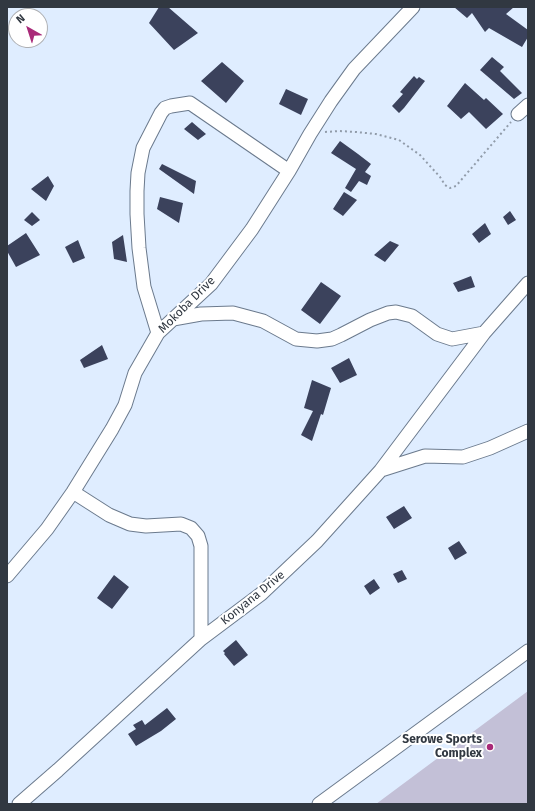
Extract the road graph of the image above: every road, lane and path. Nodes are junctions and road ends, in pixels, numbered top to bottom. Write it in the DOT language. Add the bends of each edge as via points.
graph roads {
  1 [pos="413,7"];
  2 [pos="528,106"];
  3 [pos="518,114"];
  4 [pos="310,134"];
  5 [pos="289,171"];
  6 [pos="525,288"];
  7 [pos="173,318"];
  8 [pos="158,333"];
  9 [pos="484,333"];
  10 [pos="528,431"];
  11 [pos="381,470"];
  12 [pos="73,492"];
  13 [pos="20,561"];
  14 [pos="7,565"];
  15 [pos="7,576"];
  16 [pos="201,639"];
  17 [pos="528,651"];
  18 [pos="19,804"];
  19 [pos="319,804"];
  1 -- 4 [label="street, Mokoba Drive" via="354,69"];
  2 -- 3 [label="street"];
  3 -- 4 [label="path" via="456,186 450,188 420,155 399,140 356,132"];
  4 -- 5 [label="street, Mokoba Drive"];
  5 -- 7 [label="street, Mokoba Drive" via="252,229 211,284"];
  5 -- 8 [label="street" via="190,103 165,108 143,148 136,191 144,286"];
  6 -- 9 [label="street, Konyana Drive"];
  7 -- 8 [label="street, Mokoba Drive"];
  7 -- 9 [label="street" via="233,313 263,321 296,339 317,340 332,339 370,320 396,312 412,316 437,334 452,339"];
  8 -- 12 [label="street, Mokoba Drive" via="135,373 112,429"];
  9 -- 11 [label="street, Konyana Drive"];
  10 -- 11 [label="street" via="490,448 463,456 425,456"];
  11 -- 16 [label="street, Konyana Drive" via="317,541 261,594"];
  12 -- 13 [label="street, Mokoba Drive"];
  12 -- 16 [label="street" via="109,515 130,524 181,524 191,528 198,536 201,546"];
  13 -- 14 [label="street"];
  13 -- 15 [label="street, Mokoba Drive"];
  16 -- 18 [label="street, Konyana Drive"];
  17 -- 19 [label="street"];
}
